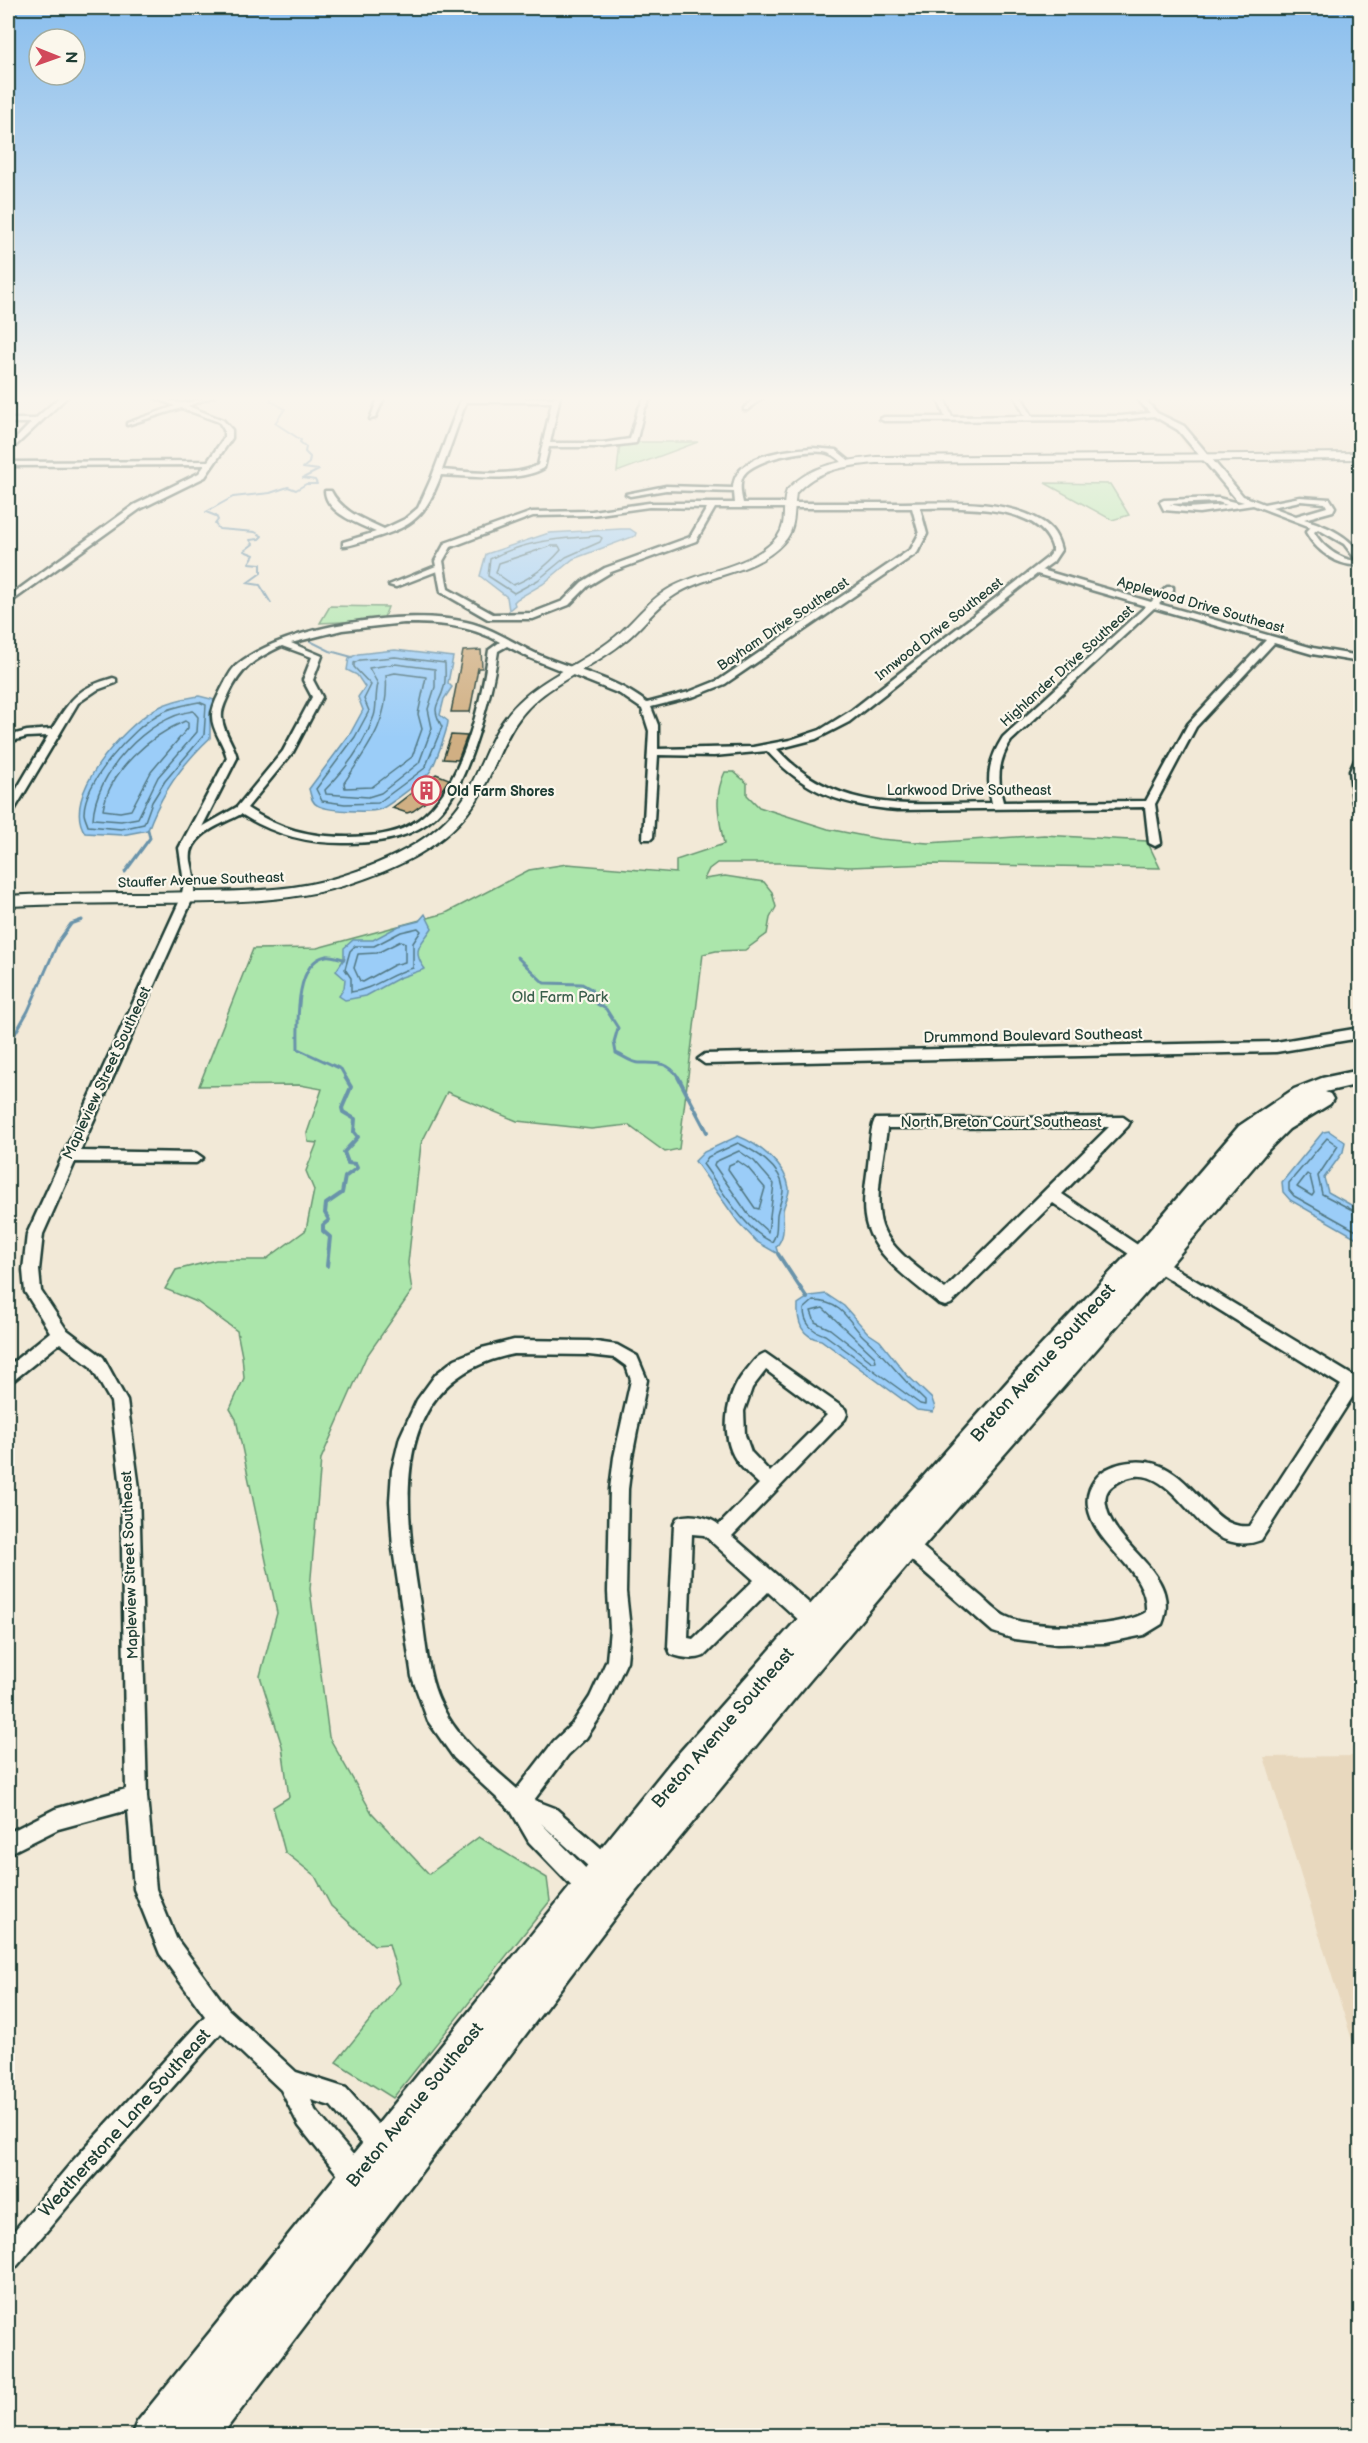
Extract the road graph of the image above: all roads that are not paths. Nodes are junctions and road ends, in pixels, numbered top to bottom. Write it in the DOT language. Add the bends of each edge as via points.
graph roads {
  1 [pos="133,510"];
  2 [pos="342,510"];
  3 [pos="420,510"];
  4 [pos="614,510"];
  5 [pos="710,510"];
  6 [pos="790,510"];
  7 [pos="917,510"];
  8 [pos="1004,510"];
  9 [pos="1276,510"];
  10 [pos="1326,510"];
  11 [pos="1297,518"];
  12 [pos="1317,526"];
  13 [pos="381,531"];
  14 [pos="346,544"];
  15 [pos="1360,561"];
  16 [pos="440,567"];
  17 [pos="1035,571"];
  18 [pos="393,585"];
  19 [pos="1170,589"];
  20 [pos="8,600"];
  21 [pos="1154,605"];
  22 [pos="491,617"];
  23 [pos="481,628"];
  24 [pos="1271,640"];
  25 [pos="508,642"];
  26 [pos="284,644"];
  27 [pos="1360,659"];
  28 [pos="570,671"];
  29 [pos="113,681"];
  30 [pos="645,706"];
  31 [pos="56,732"];
  32 [pos="8,739"];
  33 [pos="770,748"];
  34 [pos="654,752"];
  35 [pos="1360,760"];
  36 [pos="1358,803"];
  37 [pos="1150,804"];
  38 [pos="998,805"];
  39 [pos="241,809"];
  40 [pos="8,812"];
  41 [pos="192,837"];
  42 [pos="647,837"];
  43 [pos="1155,843"];
  44 [pos="187,898"];
  45 [pos="8,901"];
  46 [pos="1360,1033"];
  47 [pos="705,1059"];
  48 [pos="1354,1078"];
  49 [pos="69,1156"];
  50 [pos="196,1158"];
  51 [pos="1052,1195"];
  52 [pos="1149,1259"];
  53 [pos="60,1334"];
  54 [pos="8,1375"];
  55 [pos="1356,1385"];
  56 [pos="770,1484"];
  57 [pos="720,1536"];
  58 [pos="900,1539"];
  59 [pos="767,1580"];
  60 [pos="823,1628"];
  61 [pos="137,1797"];
  62 [pos="518,1804"];
  63 [pos="8,1844"];
  64 [pos="606,1886"];
  65 [pos="220,2017"];
  66 [pos="289,2082"];
  67 [pos="390,2158"];
  68 [pos="366,2189"];
  69 [pos="8,2258"];
  70 [pos="155,2434"];
  71 [pos="195,2436"];
  1 -- 20 [label="street"];
  2 -- 13 [label="street"];
  3 -- 13 [label="street" via="405,522"];
  4 -- 16 [label="street, Innwood Drive Southeast" via="532,514 448,545"];
  5 -- 22 [label="street" via="693,539 608,570 550,611 523,617"];
  6 -- 28 [label="street, Stauffer Avenue Southeast" via="787,531 766,552 670,593 625,635"];
  7 -- 30 [label="street, Bayham Drive Southeast" via="924,532 923,541 914,551 722,682"];
  8 -- 17 [label="street, Innwood Drive Southeast" via="1038,523 1053,537 1056,550"];
  9 -- 11 [label="street"];
  10 -- 11 [label="street"];
  11 -- 12 [label="street"];
  12 -- 15 [label="street" via="1341,537"];
  12 -- 15 [label="street" via="1310,536 1320,545 1344,561"];
  13 -- 14 [label="street"];
  16 -- 18 [label="street"];
  16 -- 22 [label="street" via="444,590"];
  17 -- 21 [label="street, Applewood Drive Southeast"];
  17 -- 33 [label="street, Innwood Drive Southeast" via="835,725 814,736"];
  19 -- 21 [label="street, Highlander Drive Southeast"];
  21 -- 24 [label="street, Applewood Drive Southeast"];
  21 -- 38 [label="street, Highlander Drive Southeast" via="1006,740 992,771"];
  22 -- 23 [label="street"];
  23 -- 25 [label="street, Mapleview Street Southeast"];
  23 -- 26 [label="street, Mapleview Street Southeast" via="444,620 393,621 330,630"];
  24 -- 27 [label="street, Applewood Drive Southeast"];
  24 -- 37 [label="street" via="1192,726"];
  25 -- 28 [label="street, Mapleview Street Southeast"];
  25 -- 39 [label="street" via="494,650 484,704 461,772 450,793 419,825 399,836 374,841 310,839 291,836"];
  26 -- 39 [label="street" via="317,656 308,680 317,697 288,752"];
  26 -- 41 [label="street, Mapleview Street Southeast" via="239,668 217,712 232,758"];
  28 -- 30 [label="street, Mapleview Street Southeast" via="614,688"];
  28 -- 44 [label="street, Stauffer Avenue Southeast" via="518,709 505,725 476,791 461,814 417,849 348,879 313,889 262,896"];
  29 -- 31 [label="street" via="74,701"];
  30 -- 34 [label="street" via="654,724"];
  31 -- 32 [label="street"];
  31 -- 40 [label="street"];
  33 -- 34 [label="street, Innwood Drive Southeast" via="718,753"];
  33 -- 38 [label="street, Larkwood Drive Southeast" via="785,768 804,782 862,803 897,807"];
  34 -- 42 [label="street"];
  35 -- 36 [label="street" via="1355,771"];
  37 -- 38 [label="street, Larkwood Drive Southeast"];
  37 -- 43 [label="street"];
  39 -- 41 [label="street"];
  41 -- 44 [label="street, Mapleview Street Southeast" via="185,848 184,862 191,876"];
  44 -- 45 [label="street, Stauffer Avenue Southeast"];
  44 -- 49 [label="street, Mapleview Street Southeast"];
  46 -- 47 [label="street, Drummond Boulevard Southeast" via="1276,1047"];
  48 -- 52 [label="main road, Breton Avenue Southeast" via="1282,1124"];
  49 -- 50 [label="street"];
  49 -- 53 [label="street, Mapleview Street Southeast" via="35,1234 31,1270 33,1292"];
  51 -- 51 [label="street, North Breton Court Southeast" via="945,1299 888,1248 874,1227 872,1207 880,1123 1123,1122"];
  51 -- 52 [label="street"];
  52 -- 55 [label="street"];
  52 -- 58 [label="main road, Breton Avenue Southeast" via="1024,1382"];
  53 -- 54 [label="street"];
  53 -- 61 [label="street, Mapleview Street Southeast" via="97,1362 119,1401 130,1488"];
  55 -- 58 [label="street" via="1255,1534 1232,1536 1221,1530 1179,1486 1154,1471 1128,1470 1101,1484 1096,1496 1098,1515 1147,1576 1157,1595 1155,1617 1144,1626 1100,1633 1032,1633 1010,1629 1000,1625"];
  56 -- 56 [label="street" via="839,1414 765,1360 745,1384 736,1411 736,1435 744,1457"];
  56 -- 57 [label="street"];
  57 -- 59 [label="street"];
  57 -- 59 [label="street" via="708,1527 683,1524 678,1647 697,1649"];
  58 -- 60 [label="main road, Breton Avenue Southeast"];
  59 -- 60 [label="street"];
  60 -- 64 [label="main road, Breton Avenue Southeast" via="682,1773"];
  61 -- 63 [label="street" via="55,1819"];
  61 -- 65 [label="street, Mapleview Street Southeast" via="145,1889 168,1947"];
  62 -- 62 [label="street" via="579,1731 617,1661 619,1488 639,1380 637,1369 626,1356 608,1349 514,1347 493,1351 455,1368 437,1383 416,1417 399,1485 401,1538 423,1678 435,1714 471,1763"];
  62 -- 64 [label="street" via="548,1815"];
  64 -- 67 [label="main road, Breton Avenue Southeast"];
  65 -- 66 [label="street, Mapleview Street Southeast"];
  65 -- 69 [label="street, Weatherstone Lane Southeast"];
  66 -- 67 [label="street, Mapleview Street Southeast" via="338,2096"];
  66 -- 68 [label="street, Mapleview Street Southeast" via="307,2118"];
  67 -- 68 [label="main road, Breton Avenue Southeast"];
  68 -- 70 [label="main road, Breton Avenue Southeast"];
  68 -- 71 [label="main road, Breton Avenue Southeast"];
}
